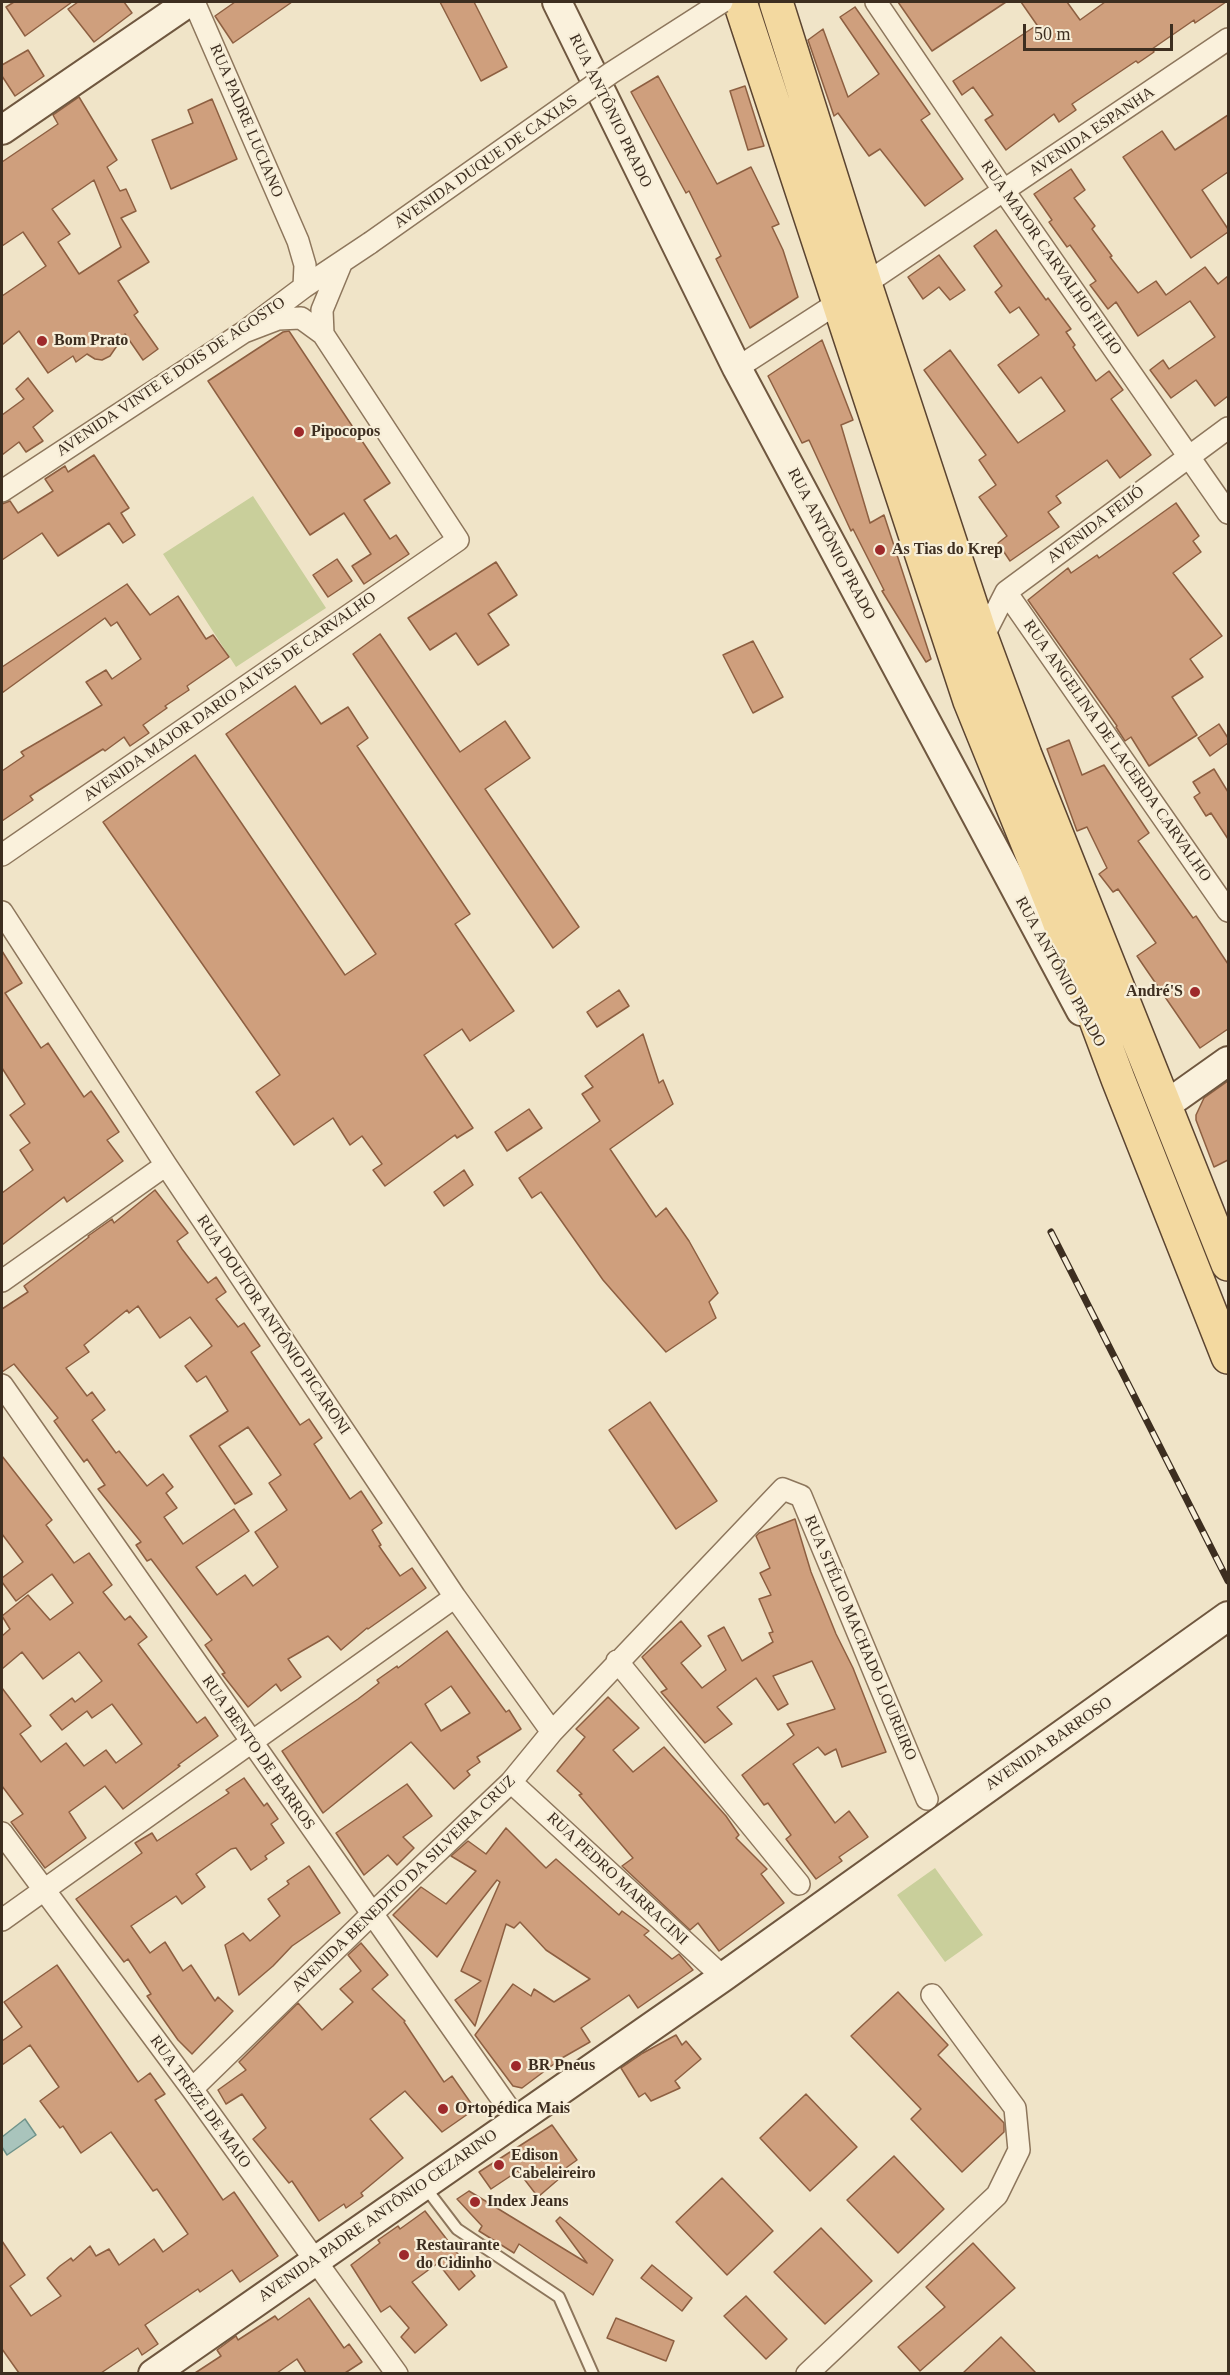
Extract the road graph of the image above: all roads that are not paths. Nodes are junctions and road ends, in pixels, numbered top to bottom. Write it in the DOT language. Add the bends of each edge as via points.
graph roads {
  1 [pos="189,2"];
  2 [pos="194,2"];
  3 [pos="557,2"];
  4 [pos="722,2"];
  5 [pos="740,2"];
  6 [pos="777,2"];
  7 [pos="876,2"];
  8 [pos="1228,39"];
  9 [pos="2,130"];
  10 [pos="1004,191"];
  11 [pos="298,241"];
  12 [pos="341,264"];
  13 [pos="865,284"];
  14 [pos="304,287"];
  15 [pos="839,302"];
  16 [pos="244,332"];
  17 [pos="322,334"];
  18 [pos="737,369"];
  19 [pos="1228,428"];
  20 [pos="1189,456"];
  21 [pos="2,492"];
  22 [pos="1228,513"];
  23 [pos="1006,592"];
  24 [pos="982,639"];
  25 [pos="2,855"];
  26 [pos="1228,911"];
  27 [pos="2,912"];
  28 [pos="1228,1061"];
  29 [pos="1118,1079"];
  30 [pos="1166,1105"];
  31 [pos="166,1165"];
  32 [pos="1228,1264"];
  33 [pos="2,1281"];
  34 [pos="1228,1357"];
  35 [pos="2,1385"];
  36 [pos="783,1489"];
  37 [pos="455,1597"];
  38 [pos="1228,1616"];
  39 [pos="617,1661"];
  40 [pos="552,1732"];
  41 [pos="251,1743"];
  42 [pos="511,1782"];
  43 [pos="927,1798"];
  44 [pos="2,1833"];
  45 [pos="869,1872"];
  46 [pos="799,1884"];
  47 [pos="44,1890"];
  48 [pos="372,1914"];
  49 [pos="2,1920"];
  50 [pos="723,1977"];
  51 [pos="932,1995"];
  52 [pos="192,2090"];
  53 [pos="516,2119"];
  54 [pos="423,2185"];
  55 [pos="314,2262"];
  56 [pos="153,2373"];
  57 [pos="397,2373"];
  58 [pos="593,2373"];
  59 [pos="807,2373"];
  1 -- 9 [label="street"];
  2 -- 11 [label="street, RUA PADRE LUCIANO"];
  3 -- 18 [label="street, RUA ANTÔNIO PRADO"];
  4 -- 12 [label="street, AVENIDA DUQUE DE CAXIAS, bridge" via="611,73"];
  5 -- 15 [label="main road"];
  6 -- 13 [label="main road"];
  7 -- 10 [label="street, RUA MAJOR CARVALHO FILHO"];
  8 -- 10 [label="street, AVENIDA ESPANHA"];
  10 -- 13 [label="street, AVENIDA ESPANHA"];
  10 -- 20 [label="street, RUA MAJOR CARVALHO FILHO"];
  11 -- 12 [label="street"];
  11 -- 14 [label="street, RUA PADRE LUCIANO" via="305,265"];
  12 -- 14 [label="street, AVENIDA VINTE E DOIS DE AGOSTO"];
  12 -- 17 [label="street" via="322,310"];
  13 -- 24 [label="main road"];
  14 -- 16 [label="street, AVENIDA VINTE E DOIS DE AGOSTO"];
  15 -- 18 [label="street"];
  15 -- 29 [label="main road" via="970,701"];
  16 -- 17 [label="street" via="278,319 301,318"];
  16 -- 21 [label="street, AVENIDA VINTE E DOIS DE AGOSTO"];
  17 -- 25 [label="street, AVENIDA MAJOR DARIO ALVES DE CARVALHO" via="458,540"];
  18 -- 29 [label="street, RUA ANTÔNIO PRADO"];
  19 -- 20 [label="street, AVENIDA FEIJÓ"];
  20 -- 22 [label="street, RUA MAJOR CARVALHO FILHO"];
  20 -- 23 [label="street, AVENIDA FEIJÓ"];
  23 -- 24 [label="street, AVENIDA FEIJÓ"];
  23 -- 26 [label="street, RUA ANGELINA DE LACERDA CARVALHO"];
  24 -- 30 [label="main road"];
  27 -- 31 [label="street, RUA DOUTOR ANTÔNIO PICARONI"];
  28 -- 30 [label="street"];
  29 -- 34 [label="main road"];
  30 -- 32 [label="main road"];
  31 -- 33 [label="street"];
  31 -- 37 [label="street, RUA DOUTOR ANTÔNIO PICARONI"];
  35 -- 41 [label="street, RUA BENTO DE BARROS"];
  36 -- 39 [label="street, AVENIDA BENEDITO DA SILVEIRA CRUZ"];
  36 -- 43 [label="street, RUA STÉLIO MACHADO LOUREIRO" via="801,1496"];
  37 -- 40 [label="street, RUA DOUTOR ANTÔNIO PICARONI"];
  37 -- 41 [label="street"];
  38 -- 45 [label="street, AVENIDA BARROSO"];
  39 -- 40 [label="street, AVENIDA BENEDITO DA SILVEIRA CRUZ"];
  39 -- 46 [label="street"];
  40 -- 42 [label="street, AVENIDA BENEDITO DA SILVEIRA CRUZ"];
  41 -- 47 [label="street"];
  41 -- 48 [label="street, RUA BENTO DE BARROS"];
  42 -- 48 [label="street, AVENIDA BENEDITO DA SILVEIRA CRUZ"];
  42 -- 50 [label="street, RUA PEDRO MARRACINI"];
  44 -- 47 [label="street, RUA TREZE DE MAIO"];
  45 -- 50 [label="street, AVENIDA PADRE ANTÔNIO CEZARINO"];
  47 -- 49 [label="street"];
  47 -- 52 [label="street, RUA TREZE DE MAIO"];
  48 -- 52 [label="street, AVENIDA BENEDITO DA SILVEIRA CRUZ"];
  48 -- 53 [label="street, RUA BENTO DE BARROS"];
  50 -- 53 [label="street, AVENIDA PADRE ANTÔNIO CEZARINO"];
  51 -- 59 [label="street" via="1015,2108 1019,2150 997,2195"];
  52 -- 55 [label="street, RUA TREZE DE MAIO"];
  53 -- 54 [label="street, AVENIDA PADRE ANTÔNIO CEZARINO"];
  54 -- 55 [label="street, AVENIDA PADRE ANTÔNIO CEZARINO"];
  54 -- 58 [label="lane" via="457,2229 559,2297"];
  55 -- 56 [label="street, AVENIDA PADRE ANTÔNIO CEZARINO"];
  55 -- 57 [label="street, RUA TREZE DE MAIO"];
}
